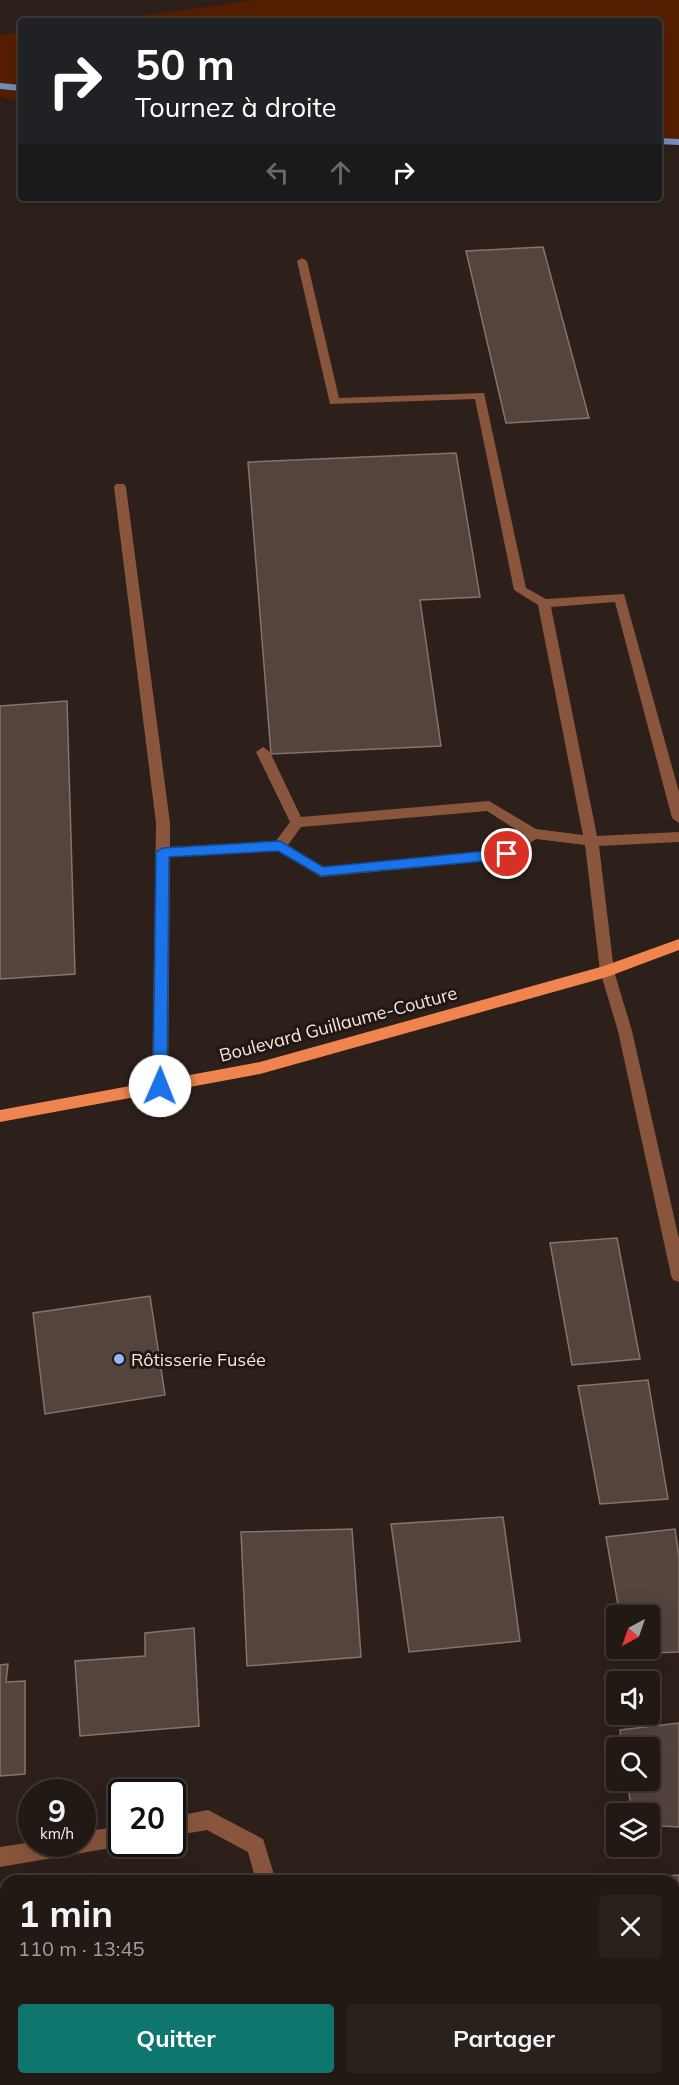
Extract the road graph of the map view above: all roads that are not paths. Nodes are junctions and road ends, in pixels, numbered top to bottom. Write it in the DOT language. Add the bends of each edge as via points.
graph roads {
  1 [pos="302,261"];
  2 [pos="120,487"];
  3 [pos="544,603"];
  4 [pos="263,752"];
  5 [pos="679,818"];
  6 [pos="297,822"];
  7 [pos="533,834"];
  8 [pos="679,837"];
  9 [pos="591,841"];
  10 [pos="280,846"];
  11 [pos="163,852"];
  12 [pos="679,944"];
  13 [pos="607,971"];
  14 [pos="160,1086"];
  15 [pos="0,1116"];
  16 [pos="679,1275"];
  17 [pos="186,1824"];
  18 [pos="18,1854"];
  19 [pos="0,1857"];
  20 [pos="264,1875"];
  1 -- 3 [label="street" via="334,402 480,395 520,590"];
  2 -- 11 [label="street" via="163,823"];
  3 -- 5 [label="street" via="620,597"];
  3 -- 9 [label="street"];
  4 -- 6 [label="street"];
  6 -- 7 [label="street" via="489,806"];
  6 -- 10 [label="street"];
  7 -- 9 [label="street"];
  7 -- 10 [label="street" via="507,854 321,872"];
  8 -- 9 [label="street"];
  9 -- 13 [label="street"];
  10 -- 11 [label="street"];
  11 -- 14 [label="street"];
  12 -- 13 [label="main road, Boulevard Guillaume-Couture"];
  13 -- 14 [label="main road, Boulevard Guillaume-Couture" via="260,1068"];
  13 -- 16 [label="street" via="625,1031"];
  14 -- 15 [label="main road, Boulevard Guillaume-Couture"];
  17 -- 20 [label="street" via="208,1820 256,1846"];
  18 -- 19 [label="street"];
}
